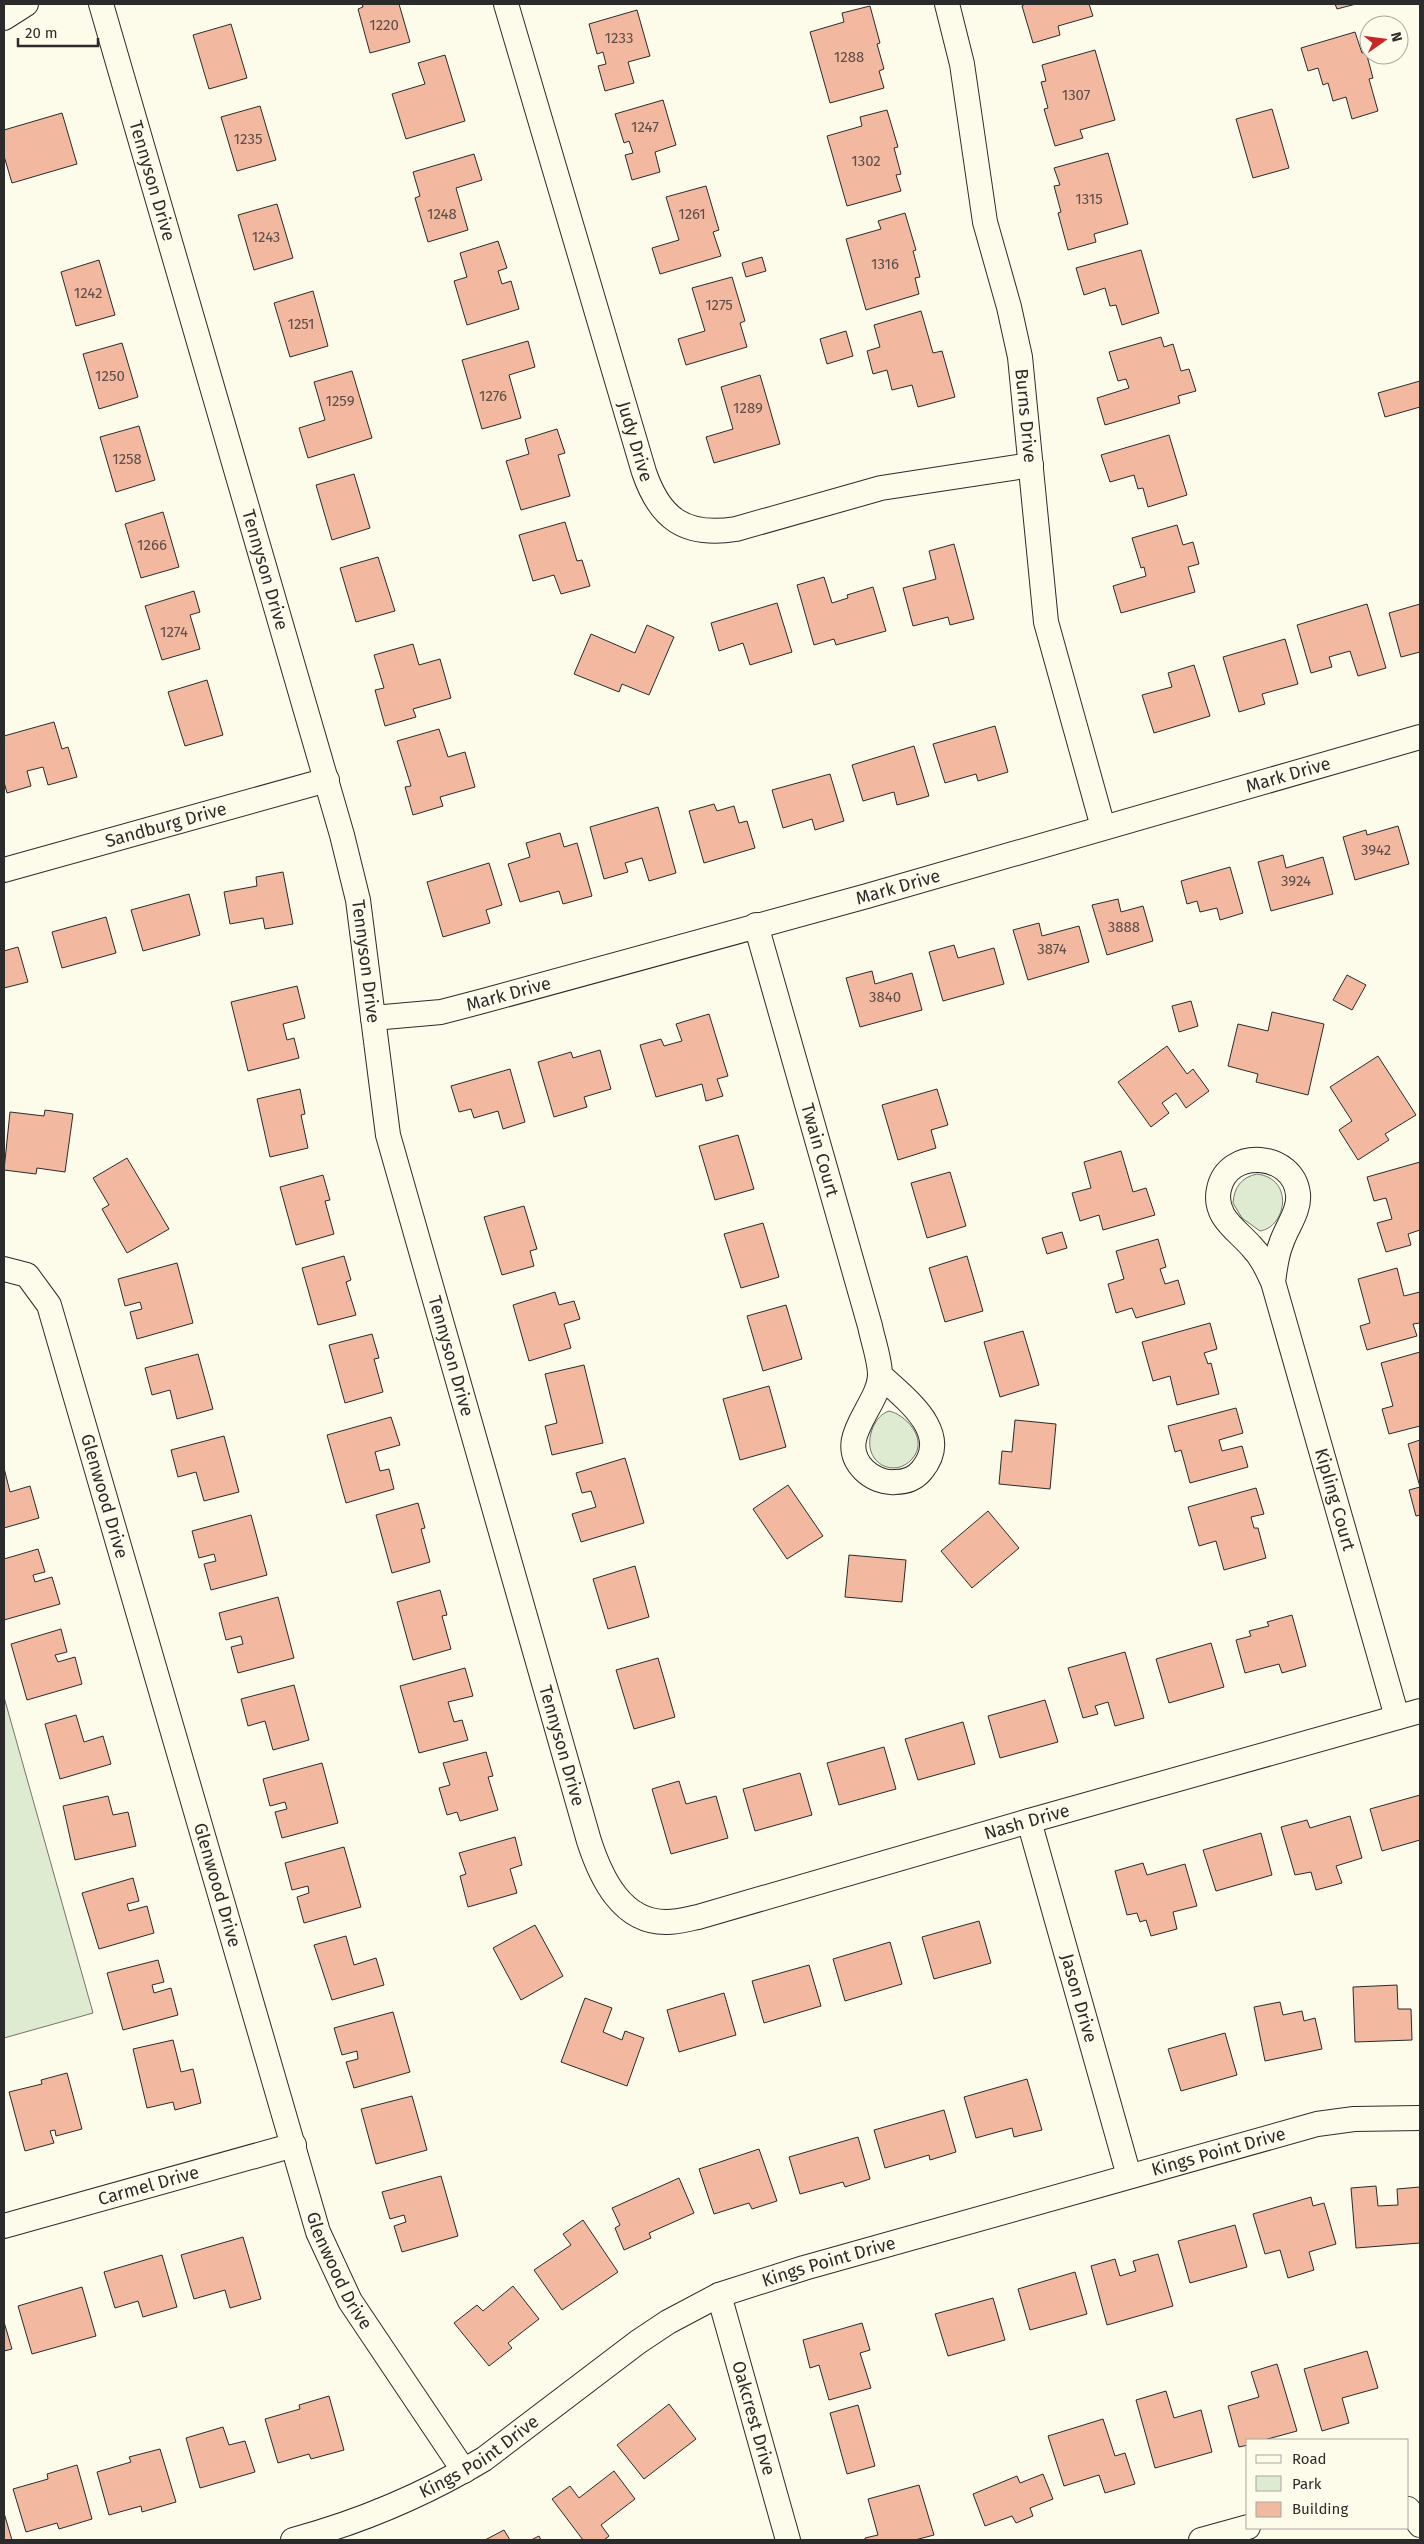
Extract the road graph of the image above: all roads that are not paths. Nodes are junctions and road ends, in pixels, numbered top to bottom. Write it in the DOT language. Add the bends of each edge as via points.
graph roads {
  1 [pos="26,4"];
  2 [pos="101,4"];
  3 [pos="506,4"];
  4 [pos="947,4"];
  5 [pos="4,18"];
  6 [pos="1031,465"];
  7 [pos="1420,737"];
  8 [pos="327,780"];
  9 [pos="1103,827"];
  10 [pos="4,870"];
  11 [pos="756,925"];
  12 [pos="373,1018"];
  13 [pos="4,1269"];
  14 [pos="1274,1282"];
  15 [pos="880,1375"];
  16 [pos="1420,1711"];
  17 [pos="1397,1717"];
  18 [pos="1029,1820"];
  19 [pos="632,1912"];
  20 [pos="1420,2118"];
  21 [pos="294,2145"];
  22 [pos="1129,2176"];
  23 [pos="4,2226"];
  24 [pos="720,2295"];
  25 [pos="464,2471"];
  26 [pos="1409,2511"];
  27 [pos="1420,2525"];
  28 [pos="1246,2528"];
  29 [pos="293,2540"];
  30 [pos="788,2540"];
  31 [pos="1201,2540"];
  1 -- 5 [label="street"];
  2 -- 8 [label="street, Tennyson Drive"];
  3 -- 6 [label="street, Judy Drive" via="644,472 652,496 663,510 689,528 718,532 881,488"];
  4 -- 6 [label="street, Burns Drive" via="962,64 985,222 1020,357"];
  6 -- 9 [label="street, Burns Drive" via="1046,622"];
  7 -- 9 [label="street, Mark Drive"];
  8 -- 10 [label="street, Sandburg Drive"];
  8 -- 12 [label="street, Tennyson Drive" via="358,900"];
  9 -- 11 [label="street, Mark Drive"];
  11 -- 12 [label="street, Mark Drive" via="450,1010"];
  11 -- 15 [label="street, Twain Court" via="867,1317"];
  12 -- 19 [label="street, Tennyson Drive" via="388,1135 589,1842 610,1890"];
  13 -- 21 [label="street, Glenwood Drive" via="27,1275 49,1305"];
  14 -- 14 [label="street, Kipling Court" via="1256,1252 1228,1224 1219,1203 1223,1180 1237,1164 1245,1161 1272,1161 1282,1166 1296,1185 1299,1196 1297,1210 1280,1246"];
  14 -- 17 [label="street, Kipling Court"];
  16 -- 17 [label="street, Nash Drive"];
  17 -- 18 [label="street, Nash Drive"];
  18 -- 19 [label="street, Nash Drive" via="698,1917 666,1922"];
  18 -- 22 [label="street, Jason Drive"];
  20 -- 22 [label="street, Kings Point Drive" via="1354,2119 1316,2124"];
  21 -- 23 [label="street, Carmel Drive"];
  21 -- 25 [label="street, Glenwood Drive" via="318,2232 350,2301"];
  22 -- 24 [label="street, Kings Point Drive"];
  24 -- 25 [label="street, Kings Point Drive" via="676,2317 638,2342"];
  24 -- 30 [label="street, Oakcrest Drive"];
  25 -- 29 [label="street, Kings Point Drive" via="395,2506"];
  26 -- 27 [label="street"];
  28 -- 31 [label="street"];
}
